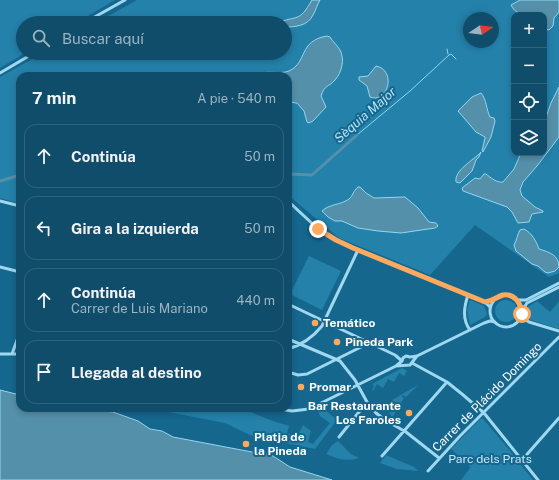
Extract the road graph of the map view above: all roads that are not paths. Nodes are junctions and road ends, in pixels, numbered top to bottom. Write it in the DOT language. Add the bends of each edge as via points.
graph roads {
  1 [pos="124,0"];
  2 [pos="96,16"];
  3 [pos="22,60"];
  4 [pos="0,73"];
  5 [pos="0,201"];
  6 [pos="16,205"];
  7 [pos="292,205"];
  8 [pos="358,250"];
  9 [pos="0,268"];
  10 [pos="16,271"];
  11 [pos="559,283"];
  12 [pos="559,287"];
  13 [pos="468,295"];
  14 [pos="518,300"];
  15 [pos="493,301"];
  16 [pos="485,302"];
  17 [pos="292,306"];
  18 [pos="490,307"];
  19 [pos="522,311"];
  20 [pos="490,315"];
  21 [pos="521,317"];
  22 [pos="325,321"];
  23 [pos="494,322"];
  24 [pos="484,323"];
  25 [pos="470,330"];
  26 [pos="559,332"];
  27 [pos="559,337"];
  28 [pos="292,341"];
  29 [pos="366,341"];
  30 [pos="16,343"];
  31 [pos="300,344"];
  32 [pos="292,347"];
  33 [pos="0,354"];
  34 [pos="12,354"];
  35 [pos="16,354"];
  36 [pos="398,357"];
  37 [pos="404,357"];
  38 [pos="410,357"];
  39 [pos="416,357"];
  40 [pos="336,359"];
  41 [pos="402,361"];
  42 [pos="411,363"];
  43 [pos="397,365"];
  44 [pos="405,365"];
  45 [pos="417,365"];
  46 [pos="292,373"];
  47 [pos="446,382"];
  48 [pos="358,385"];
  49 [pos="367,402"];
  50 [pos="292,411"];
  51 [pos="484,413"];
  52 [pos="559,418"];
  53 [pos="404,431"];
  54 [pos="339,437"];
  55 [pos="382,456"];
  56 [pos="440,458"];
  57 [pos="522,460"];
  58 [pos="428,471"];
  59 [pos="538,480"];
  1 -- 2 [label="street"];
  3 -- 4 [label="street"];
  5 -- 6 [label="street"];
  7 -- 8 [label="street" via="322,231"];
  8 -- 13 [label="street"];
  8 -- 22 [label="street"];
  9 -- 10 [label="street"];
  11 -- 14 [label="street" via="526,300"];
  12 -- 19 [label="street" via="527,303"];
  13 -- 16 [label="street"];
  13 -- 25 [label="street" via="465,318"];
  14 -- 15 [label="street" via="508,295"];
  14 -- 19 [label="street"];
  15 -- 16 [label="street"];
  15 -- 18 [label="street"];
  16 -- 18 [label="street"];
  17 -- 22 [label="street"];
  18 -- 20 [label="street"];
  19 -- 21 [label="street"];
  20 -- 23 [label="street"];
  20 -- 24 [label="street"];
  21 -- 23 [label="street" via="510,327 502,327"];
  21 -- 26 [label="street"];
  22 -- 29 [label="street"];
  22 -- 31 [label="street" via="315,334"];
  23 -- 24 [label="street"];
  24 -- 25 [label="street"];
  25 -- 39 [label="street"];
  27 -- 51 [label="street, Carrer de Plácido Domingo"];
  28 -- 31 [label="street"];
  29 -- 36 [label="street"];
  29 -- 40 [label="street" via="361,347"];
  30 -- 34 [label="street"];
  31 -- 32 [label="street"];
  31 -- 40 [label="street"];
  33 -- 34 [label="street"];
  34 -- 35 [label="street"];
  36 -- 37 [label="street"];
  36 -- 41 [label="street"];
  36 -- 43 [label="street"];
  37 -- 38 [label="street"];
  37 -- 41 [label="street"];
  38 -- 39 [label="street"];
  38 -- 42 [label="street"];
  39 -- 42 [label="street"];
  39 -- 45 [label="street"];
  40 -- 46 [label="street" via="307,374"];
  40 -- 48 [label="street"];
  41 -- 43 [label="street"];
  41 -- 44 [label="street"];
  42 -- 44 [label="street"];
  42 -- 45 [label="street"];
  43 -- 44 [label="street"];
  43 -- 48 [label="street"];
  45 -- 47 [label="street"];
  47 -- 51 [label="street"];
  47 -- 53 [label="street"];
  48 -- 49 [label="street"];
  48 -- 50 [label="street" via="306,410"];
  49 -- 53 [label="street" via="382,418"];
  49 -- 54 [label="street"];
  51 -- 56 [label="street, Carrer de Plácido Domingo"];
  51 -- 57 [label="street"];
  52 -- 57 [label="street"];
  53 -- 55 [label="street"];
  53 -- 56 [label="street"];
  56 -- 58 [label="street, Carrer de Plácido Domingo"];
  57 -- 59 [label="street"];
}
